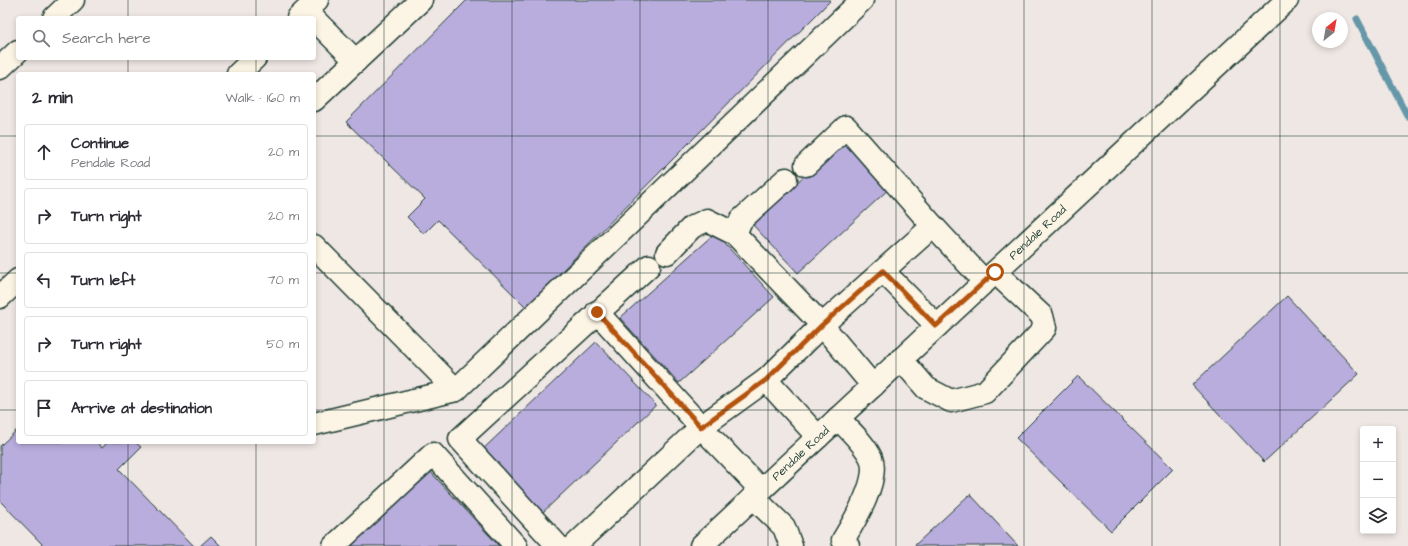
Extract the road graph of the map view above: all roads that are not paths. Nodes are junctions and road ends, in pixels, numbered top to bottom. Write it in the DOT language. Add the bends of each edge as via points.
graph roads {
  1 [pos="73,0"];
  2 [pos="421,0"];
  3 [pos="862,0"];
  4 [pos="1287,0"];
  5 [pos="56,16"];
  6 [pos="316,20"];
  7 [pos="16,53"];
  8 [pos="253,60"];
  9 [pos="356,61"];
  10 [pos="0,68"];
  11 [pos="240,72"];
  12 [pos="316,98"];
  13 [pos="806,165"];
  14 [pos="786,179"];
  15 [pos="933,226"];
  16 [pos="735,234"];
  17 [pos="316,248"];
  18 [pos="667,253"];
  19 [pos="648,266"];
  20 [pos="883,271"];
  21 [pos="990,277"];
  22 [pos="16,282"];
  23 [pos="0,297"];
  24 [pos="597,312"];
  25 [pos="822,325"];
  26 [pos="936,326"];
  27 [pos="901,359"];
  28 [pos="766,380"];
  29 [pos="873,386"];
  30 [pos="456,390"];
  31 [pos="838,418"];
  32 [pos="316,424"];
  33 [pos="701,427"];
  34 [pos="818,437"];
  35 [pos="757,494"];
  36 [pos="334,546"];
  37 [pos="516,546"];
  38 [pos="558,546"];
  39 [pos="574,546"];
  40 [pos="701,546"];
  41 [pos="791,546"];
  42 [pos="848,546"];
  1 -- 5 [label="street"];
  2 -- 9 [label="street"];
  3 -- 30 [label="street"];
  4 -- 21 [label="street, Pendale Road"];
  6 -- 9 [label="street"];
  7 -- 10 [label="street"];
  8 -- 11 [label="street"];
  9 -- 12 [label="street"];
  13 -- 15 [label="street" via="846,127"];
  14 -- 16 [label="street" via="741,220"];
  15 -- 20 [label="street"];
  15 -- 21 [label="street"];
  16 -- 18 [label="street" via="707,220 692,227"];
  16 -- 25 [label="street"];
  17 -- 30 [label="street"];
  19 -- 24 [label="street"];
  20 -- 25 [label="street"];
  20 -- 26 [label="street"];
  21 -- 26 [label="street, Pendale Road"];
  21 -- 27 [label="street" via="1042,316 1045,328 985,392 951,401 926,388"];
  22 -- 23 [label="street"];
  24 -- 33 [label="street"];
  24 -- 38 [label="street" via="460,439"];
  25 -- 28 [label="street"];
  25 -- 29 [label="street"];
  26 -- 27 [label="street, Pendale Road"];
  27 -- 29 [label="street, Pendale Road"];
  28 -- 33 [label="street"];
  28 -- 34 [label="street"];
  29 -- 31 [label="street, Pendale Road"];
  30 -- 32 [label="street"];
  31 -- 34 [label="street, Pendale Road"];
  31 -- 42 [label="street" via="864,446 872,460 868,493 861,511 843,540"];
  33 -- 35 [label="street"];
  33 -- 39 [label="street"];
  34 -- 35 [label="street, Pendale Road"];
  35 -- 40 [label="street, Pendale Road"];
  35 -- 41 [label="street" via="784,527"];
  36 -- 37 [label="street" via="433,454"];
}
